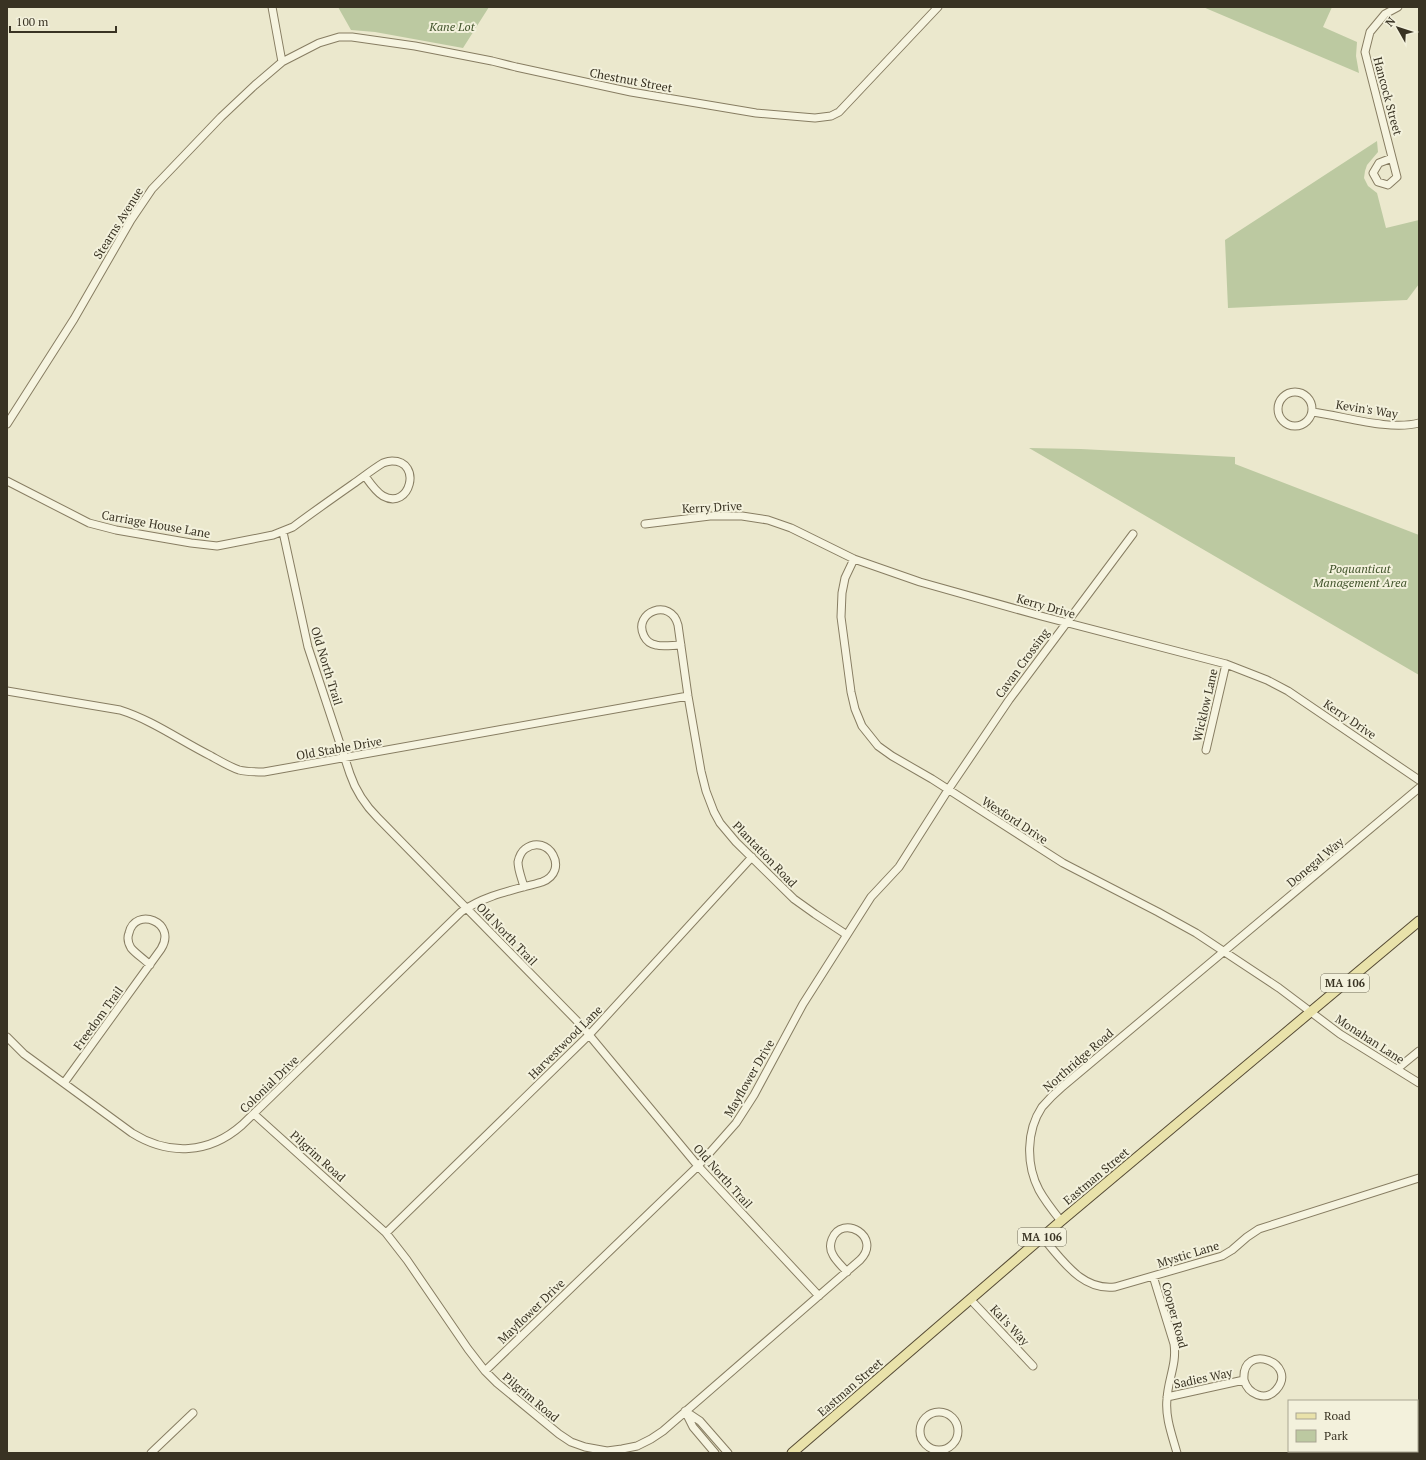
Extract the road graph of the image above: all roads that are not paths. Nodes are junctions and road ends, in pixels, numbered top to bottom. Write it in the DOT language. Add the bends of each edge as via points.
graph roads {
  1 [pos="272,7"];
  2 [pos="938,7"];
  3 [pos="1398,7"];
  4 [pos="282,62"];
  5 [pos="1392,158"];
  6 [pos="1312,412"];
  7 [pos="1419,423"];
  8 [pos="7,424"];
  9 [pos="365,476"];
  10 [pos="7,481"];
  11 [pos="645,524"];
  12 [pos="283,532"];
  13 [pos="1133,534"];
  14 [pos="854,559"];
  15 [pos="1066,623"];
  16 [pos="681,645"];
  17 [pos="1226,664"];
  18 [pos="7,691"];
  19 [pos="688,696"];
  20 [pos="1206,750"];
  21 [pos="344,758"];
  22 [pos="1419,780"];
  23 [pos="1419,788"];
  24 [pos="948,790"];
  25 [pos="752,857"];
  26 [pos="524,887"];
  27 [pos="466,909"];
  28 [pos="1419,921"];
  29 [pos="847,934"];
  30 [pos="1225,952"];
  31 [pos="150,965"];
  32 [pos="1310,1012"];
  33 [pos="589,1035"];
  34 [pos="7,1037"];
  35 [pos="1419,1051"];
  36 [pos="1397,1069"];
  37 [pos="1419,1083"];
  38 [pos="64,1084"];
  39 [pos="254,1114"];
  40 [pos="698,1166"];
  41 [pos="1419,1178"];
  42 [pos="1061,1221"];
  43 [pos="386,1232"];
  44 [pos="1042,1237"];
  45 [pos="847,1272"];
  46 [pos="1153,1276"];
  47 [pos="819,1296"];
  48 [pos="970,1299"];
  49 [pos="1033,1366"];
  50 [pos="485,1371"];
  51 [pos="1244,1380"];
  52 [pos="1167,1397"];
  53 [pos="685,1411"];
  54 [pos="193,1413"];
  55 [pos="938,1452"];
  56 [pos="152,1453"];
  57 [pos="716,1453"];
  58 [pos="728,1453"];
  59 [pos="792,1453"];
  60 [pos="1177,1453"];
  1 -- 4 [label="street"];
  2 -- 4 [label="street, Chestnut Street" via="839,112 823,118 756,113 677,100 440,50 365,38 339,37"];
  3 -- 5 [label="street, Hancock Street" via="1385,14 1370,32 1365,52"];
  4 -- 8 [label="street, Stearns Avenue" via="221,117 144,200 74,319"];
  6 -- 6 [label="street" via="1310,401 1296,393 1282,399 1279,409 1286,424 1297,426 1307,422"];
  6 -- 7 [label="street, Kevin's Way" via="1387,425"];
  9 -- 9 [label="street, Carriage House Lane" via="383,463 394,461 402,463 407,468 410,483 408,490 402,495 391,498 380,494"];
  9 -- 12 [label="street, Carriage House Lane"];
  10 -- 12 [label="street, Carriage House Lane" via="82,520 116,530 217,546"];
  11 -- 14 [label="street, Kerry Drive" via="710,516 742,516 768,520"];
  12 -- 21 [label="street, Old North Trail" via="308,647"];
  13 -- 15 [label="street, Cavan Crossing"];
  14 -- 15 [label="street, Kerry Drive" via="920,582"];
  14 -- 24 [label="street, Wexford Drive" via="845,578 841,609 851,692 859,719 866,733 878,746"];
  15 -- 17 [label="street, Kerry Drive"];
  15 -- 24 [label="street, Cavan Crossing" via="1009,700"];
  16 -- 16 [label="street, Plantation Road" via="674,615 660,609 647,615 642,629 649,642 660,646"];
  16 -- 19 [label="street, Plantation Road"];
  17 -- 20 [label="street, Wicklow Lane"];
  17 -- 22 [label="street, Kerry Drive" via="1288,691"];
  18 -- 21 [label="street, Old Stable Drive" via="120,710 135,715 240,770 264,772"];
  19 -- 21 [label="street, Old Stable Drive"];
  19 -- 25 [label="street, Plantation Road" via="703,781 710,802 724,828"];
  21 -- 27 [label="street, Old North Trail" via="363,802"];
  23 -- 30 [label="street, Donegal Way"];
  24 -- 29 [label="street, Mayflower Drive" via="904,861 876,891"];
  24 -- 30 [label="street, Wexford Drive" via="1063,863 1158,912"];
  25 -- 29 [label="street, Plantation Road" via="794,899"];
  25 -- 33 [label="street, Harvestwood Lane"];
  26 -- 26 [label="street, Colonial Drive" via="545,880 553,872 555,858 545,847 530,846 520,855 518,866"];
  26 -- 27 [label="street, Colonial Drive" via="488,897"];
  27 -- 33 [label="street, Old North Trail"];
  27 -- 39 [label="street, Colonial Drive"];
  28 -- 32 [label="main road, Eastman Street / MA 106"];
  29 -- 40 [label="street, Mayflower Drive" via="803,1004 745,1110"];
  30 -- 32 [label="street, Wexford Drive"];
  30 -- 42 [label="street, Northridge Road" via="1062,1087 1042,1108 1031,1136 1030,1163 1040,1191"];
  31 -- 31 [label="street, Freedom Trail" via="163,946 164,934 159,924 144,919 131,927 128,942"];
  31 -- 38 [label="street, Freedom Trail"];
  32 -- 36 [label="street, Monahan Lane"];
  32 -- 42 [label="main road, Eastman Street / MA 106"];
  33 -- 40 [label="street, Old North Trail"];
  33 -- 43 [label="street, Harvestwood Lane"];
  34 -- 38 [label="street, Colonial Drive" via="24,1054"];
  35 -- 36 [label="street"];
  36 -- 37 [label="street, Monahan Lane"];
  38 -- 39 [label="street, Colonial Drive" via="137,1136 170,1148 192,1148 216,1143"];
  39 -- 43 [label="street, Pilgrim Road"];
  40 -- 47 [label="street, Old North Trail"];
  40 -- 50 [label="street, Mayflower Drive"];
  41 -- 46 [label="street, Mystic Lane" via="1258,1229 1222,1256"];
  42 -- 44 [label="main road, Eastman Street / MA 106"];
  43 -- 50 [label="street, Pilgrim Road"];
  44 -- 46 [label="street, Mystic Lane" via="1073,1271 1091,1284 1109,1288"];
  44 -- 48 [label="main road, Eastman Street / MA 106"];
  45 -- 45 [label="street, Pilgrim Road" via="863,1257 867,1246 864,1236 851,1228 837,1232 830,1246 834,1256"];
  45 -- 47 [label="street, Pilgrim Road"];
  46 -- 52 [label="street, Cooper Road" via="1175,1351"];
  47 -- 53 [label="street, Pilgrim Road"];
  48 -- 49 [label="street, Kal's Way"];
  48 -- 59 [label="main road, Eastman Street / MA 106"];
  50 -- 53 [label="street, Pilgrim Road" via="559,1434 571,1442 592,1449 615,1450 644,1443 663,1431"];
  51 -- 51 [label="street, Sadies Way" via="1247,1366 1259,1359 1273,1362 1280,1375 1278,1386 1274,1392 1267,1395 1259,1396 1252,1393"];
  51 -- 52 [label="street, Sadies Way"];
  52 -- 60 [label="street, Cooper Road" via="1167,1413"];
  53 -- 57 [label="street" via="693,1427"];
  53 -- 58 [label="street" via="700,1421"];
  54 -- 56 [label="street"];
  55 -- 55 [label="street" via="924,1444 920,1429 925,1418 939,1413 953,1420 957,1426 957,1434 952,1444"];
}
